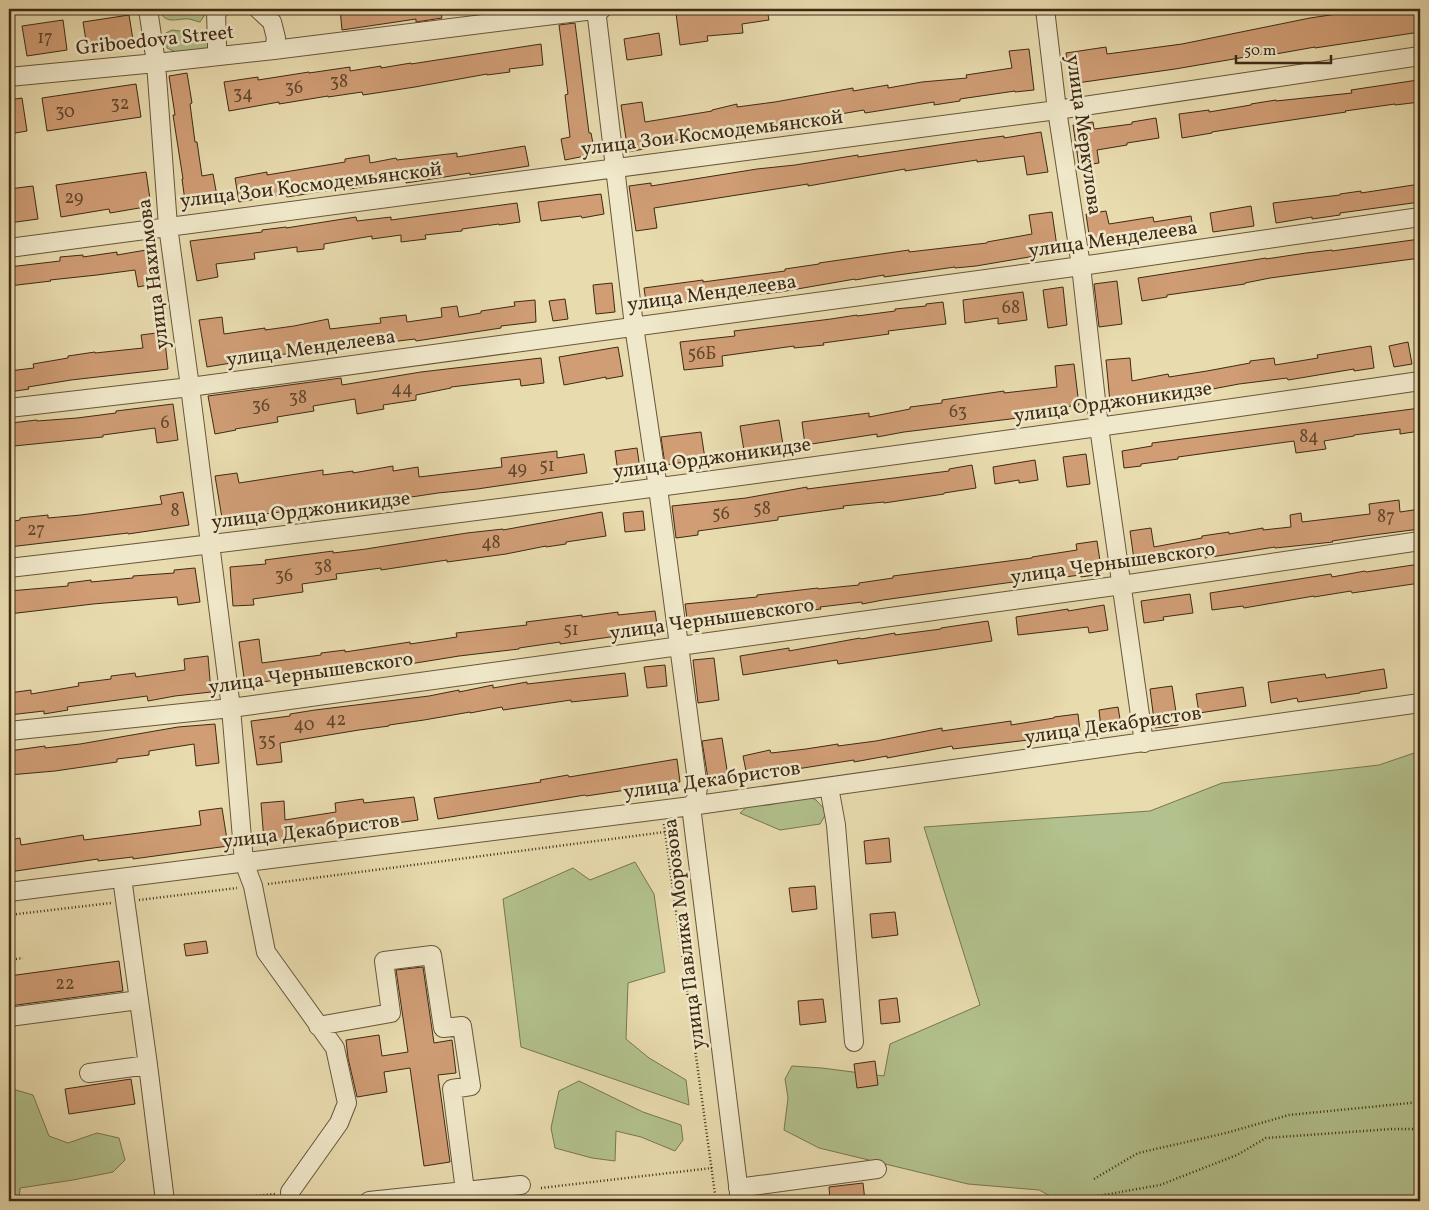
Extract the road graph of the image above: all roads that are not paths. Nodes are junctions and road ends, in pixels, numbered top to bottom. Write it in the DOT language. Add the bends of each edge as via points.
graph roads {
  1 [pos="148,9"];
  2 [pos="258,9"];
  3 [pos="598,9"];
  4 [pos="1045,9"];
  5 [pos="216,10"];
  6 [pos="274,50"];
  7 [pos="216,56"];
  8 [pos="1420,56"];
  9 [pos="156,63"];
  10 [pos="9,77"];
  11 [pos="1057,110"];
  12 [pos="615,168"];
  13 [pos="1420,217"];
  14 [pos="168,226"];
  15 [pos="9,248"];
  16 [pos="1081,266"];
  17 [pos="634,326"];
  18 [pos="1420,381"];
  19 [pos="190,388"];
  20 [pos="9,408"];
  21 [pos="1099,427"];
  22 [pos="658,488"];
  23 [pos="1420,541"];
  24 [pos="209,545"];
  25 [pos="9,568"];
  26 [pos="1122,585"];
  27 [pos="680,645"];
  28 [pos="1420,703"];
  29 [pos="231,708"];
  30 [pos="9,731"];
  31 [pos="1144,743"];
  32 [pos="829,787"];
  33 [pos="691,806"];
  34 [pos="244,862"];
  35 [pos="122,878"];
  36 [pos="9,892"];
  37 [pos="139,1000"];
  38 [pos="9,1017"];
  39 [pos="318,1026"];
  40 [pos="854,1042"];
  41 [pos="148,1065"];
  42 [pos="89,1074"];
  43 [pos="876,1169"];
  44 [pos="521,1185"];
  45 [pos="466,1191"];
  46 [pos="739,1195"];
  47 [pos="291,1196"];
  48 [pos="164,1201"];
  49 [pos="369,1201"];
  1 -- 9 [label="street, улица Нахимова"];
  2 -- 6 [label="street" via="272,22 276,38"];
  3 -- 6 [label="street, Griboedova Street"];
  3 -- 12 [label="street, улица Павлика Морозова"];
  4 -- 11 [label="street, улица Меркулова"];
  5 -- 7 [label="street"];
  6 -- 7 [label="street, Griboedova Street"];
  7 -- 9 [label="street, Griboedova Street"];
  8 -- 11 [label="street, улица Зои Космодемьянской"];
  9 -- 10 [label="street, Griboedova Street"];
  9 -- 14 [label="street, улица Нахимова"];
  11 -- 12 [label="street, улица Зои Космодемьянской"];
  11 -- 16 [label="street, улица Меркулова"];
  12 -- 14 [label="street, улица Зои Космодемьянской"];
  12 -- 17 [label="street, улица Павлика Морозова"];
  13 -- 16 [label="street, улица Менделеева"];
  14 -- 15 [label="street, улица Зои Космодемьянской"];
  14 -- 19 [label="street, улица Нахимова"];
  16 -- 17 [label="street, улица Менделеева"];
  16 -- 21 [label="street, улица Меркулова"];
  17 -- 19 [label="street, улица Менделеева"];
  17 -- 22 [label="street, улица Павлика Морозова"];
  18 -- 21 [label="street, улица Орджоникидзе"];
  19 -- 20 [label="street, улица Менделеева"];
  19 -- 24 [label="street, улица Нахимова"];
  21 -- 22 [label="street, улица Орджоникидзе"];
  21 -- 26 [label="street, улица Меркулова"];
  22 -- 24 [label="street, улица Орджоникидзе"];
  22 -- 27 [label="street, улица Павлика Морозова"];
  23 -- 26 [label="street, улица Чернышевского"];
  24 -- 25 [label="street, улица Орджоникидзе"];
  24 -- 29 [label="street, улица Нахимова"];
  26 -- 27 [label="street, улица Чернышевского"];
  26 -- 31 [label="street, улица Меркулова"];
  27 -- 29 [label="street, улица Чернышевского"];
  27 -- 33 [label="street, улица Павлика Морозова" via="698,788"];
  28 -- 31 [label="street, улица Декабристов"];
  29 -- 30 [label="street, улица Чернышевского"];
  29 -- 34 [label="street, улица Нахимова"];
  31 -- 32 [label="street, улица Декабристов"];
  32 -- 33 [label="street, улица Декабристов"];
  32 -- 40 [label="street" via="836,825"];
  33 -- 34 [label="street, улица Декабристов"];
  33 -- 46 [label="street, улица Павлика Морозова"];
  34 -- 35 [label="street, улица Декабристов"];
  34 -- 39 [label="street, улица Нахимова" via="253,886 266,952"];
  35 -- 36 [label="street, улица Декабристов"];
  35 -- 37 [label="street"];
  37 -- 38 [label="street"];
  37 -- 41 [label="street"];
  39 -- 45 [label="street" via="391,1013 384,962 432,955 443,1028 462,1026 471,1086 452,1089"];
  39 -- 47 [label="street, улица Нахимова" via="335,1048 347,1103 339,1123"];
  41 -- 42 [label="street"];
  41 -- 48 [label="street"];
  43 -- 46 [label="street"];
  44 -- 45 [label="street"];
  45 -- 49 [label="street"];
}
